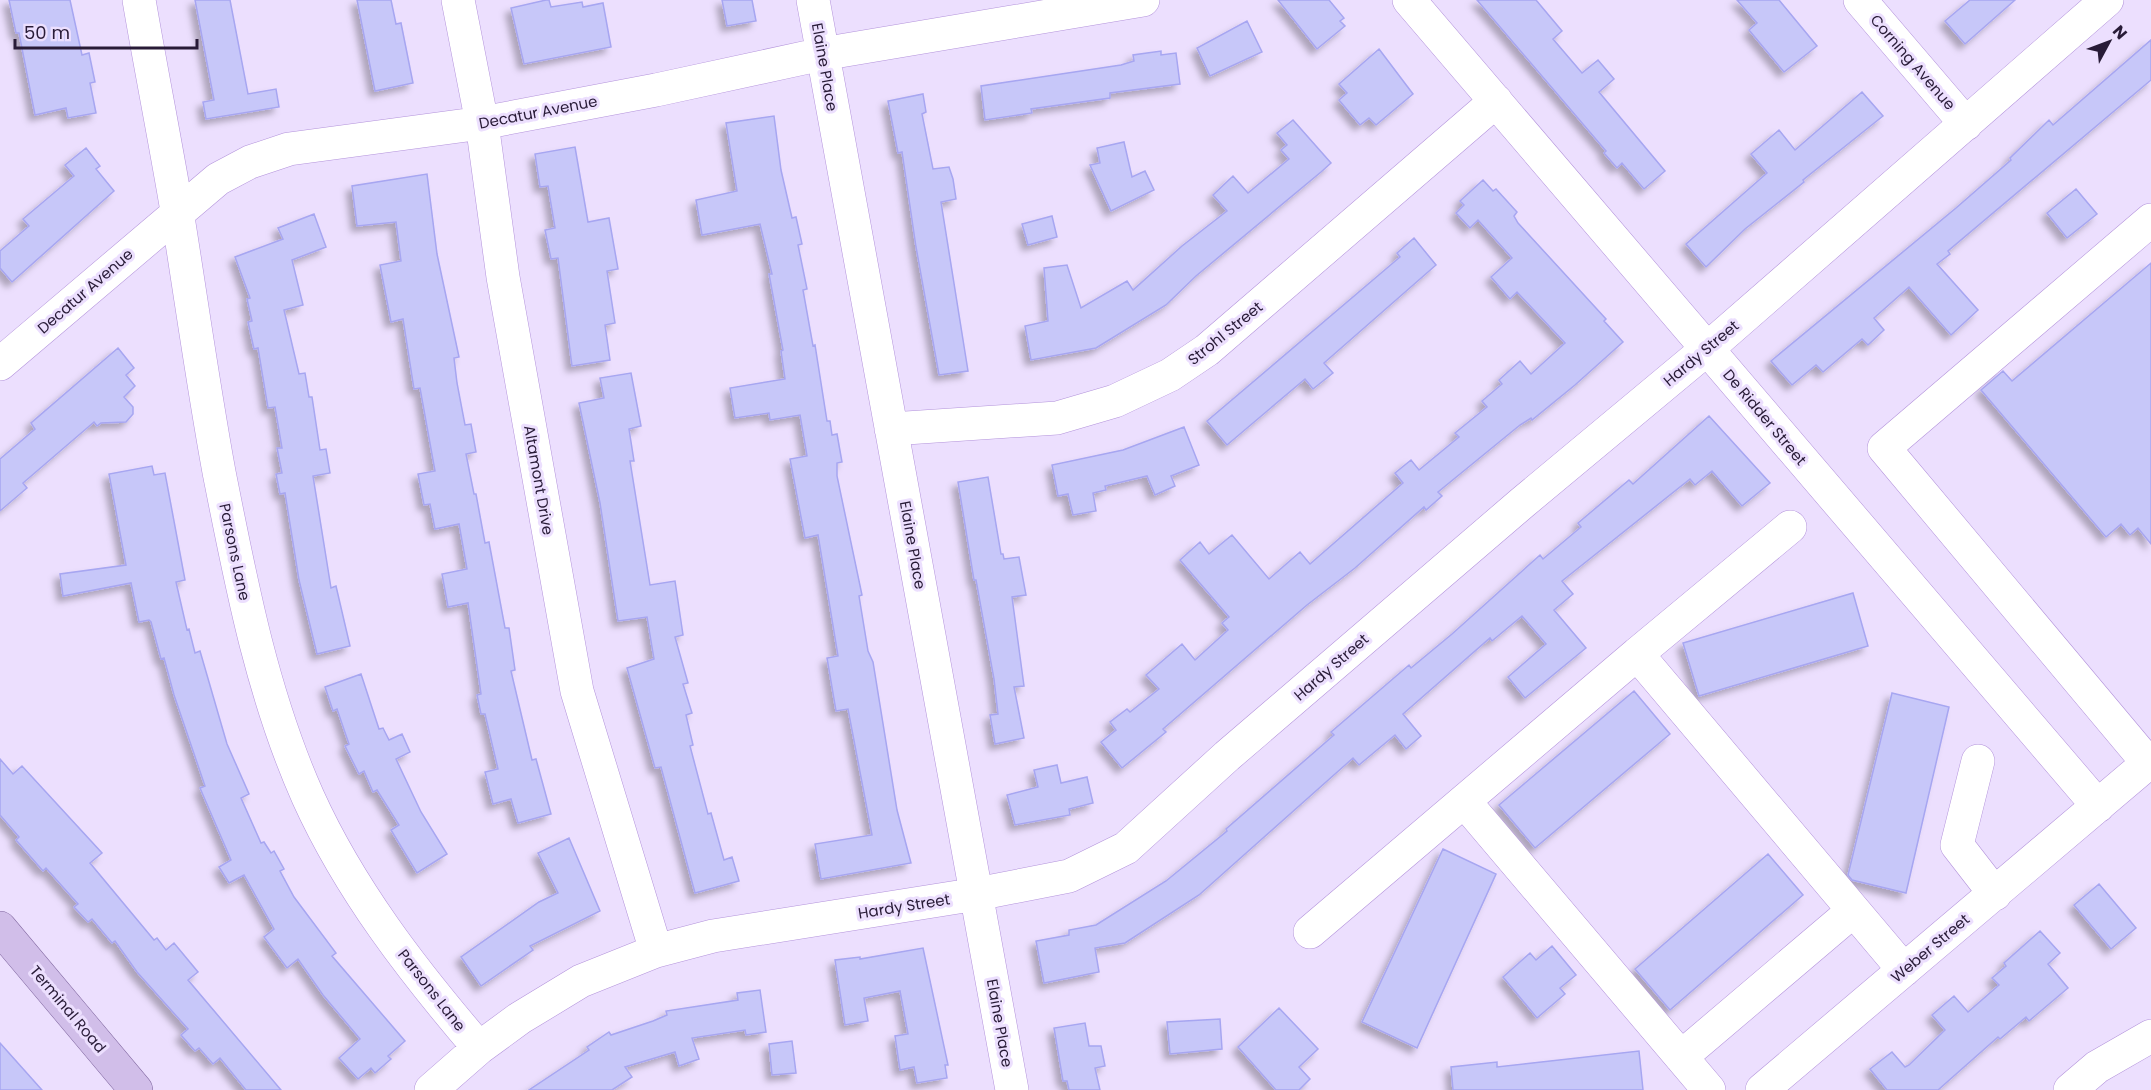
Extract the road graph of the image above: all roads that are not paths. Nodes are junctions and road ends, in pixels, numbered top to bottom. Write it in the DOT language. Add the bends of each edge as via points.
graph roads {
  1 [pos="138,0"];
  2 [pos="458,0"];
  3 [pos="813,0"];
  4 [pos="1143,0"];
  5 [pos="1409,0"];
  6 [pos="1860,0"];
  7 [pos="2107,0"];
  8 [pos="822,54"];
  9 [pos="1496,101"];
  10 [pos="482,123"];
  11 [pos="1966,124"];
  12 [pos="177,211"];
  13 [pos="2151,220"];
  14 [pos="1707,349"];
  15 [pos="0,364"];
  16 [pos="891,429"];
  17 [pos="1790,527"];
  18 [pos="1637,654"];
  19 [pos="1978,761"];
  20 [pos="2150,764"];
  21 [pos="1464,801"];
  22 [pos="2098,806"];
  23 [pos="977,894"];
  24 [pos="1995,894"];
  25 [pos="1863,922"];
  26 [pos="0,928"];
  27 [pos="1310,932"];
  28 [pos="656,951"];
  29 [pos="1904,970"];
  30 [pos="2151,1036"];
  31 [pos="478,1048"];
  32 [pos="1681,1057"];
  33 [pos="136,1090"];
  34 [pos="431,1090"];
  35 [pos="1012,1090"];
  36 [pos="1709,1090"];
  37 [pos="1762,1090"];
  38 [pos="2070,1090"];
  1 -- 12 [label="street, Parsons Lane"];
  2 -- 10 [label="street, Altamont Drive"];
  3 -- 8 [label="street, Elaine Place"];
  4 -- 8 [label="street, Decatur Avenue"];
  5 -- 9 [label="street, De Ridder Street"];
  6 -- 11 [label="street, Corning Avenue"];
  7 -- 11 [label="street, Hardy Street"];
  8 -- 10 [label="street, Decatur Avenue"];
  8 -- 16 [label="street, Elaine Place"];
  9 -- 14 [label="street, De Ridder Street"];
  9 -- 16 [label="street, Strohl Street" via="1207,350 1170,375 1115,401 1057,418"];
  10 -- 12 [label="street, Decatur Avenue" via="289,149 226,175"];
  10 -- 28 [label="street, Altamont Drive" via="503,278 577,691"];
  11 -- 14 [label="street, Hardy Street"];
  12 -- 15 [label="street, Decatur Avenue"];
  12 -- 31 [label="street, Parsons Lane" via="199,363 241,584 273,709 309,798 351,879 416,974"];
  13 -- 20 [label="street" via="1884,448"];
  14 -- 22 [label="street, De Ridder Street"];
  14 -- 23 [label="street, Hardy Street" via="1254,733 1126,848 1069,876"];
  16 -- 23 [label="street, Elaine Place"];
  17 -- 18 [label="street"];
  18 -- 21 [label="street"];
  18 -- 25 [label="street"];
  19 -- 24 [label="street" via="1957,845"];
  20 -- 22 [label="street, Weber Street"];
  21 -- 27 [label="street"];
  21 -- 32 [label="street"];
  22 -- 24 [label="street, Weber Street"];
  23 -- 28 [label="street, Hardy Street" via="713,936"];
  23 -- 35 [label="street, Elaine Place"];
  24 -- 29 [label="street, Weber Street"];
  25 -- 29 [label="street"];
  25 -- 32 [label="street"];
  26 -- 33 [label="main road, Terminal Road"];
  28 -- 31 [label="street, Hardy Street" via="581,981"];
  29 -- 37 [label="street, Weber Street"];
  30 -- 38 [label="street" via="2097,1067"];
  31 -- 34 [label="street, Hardy Street"];
  32 -- 36 [label="street"];
}
